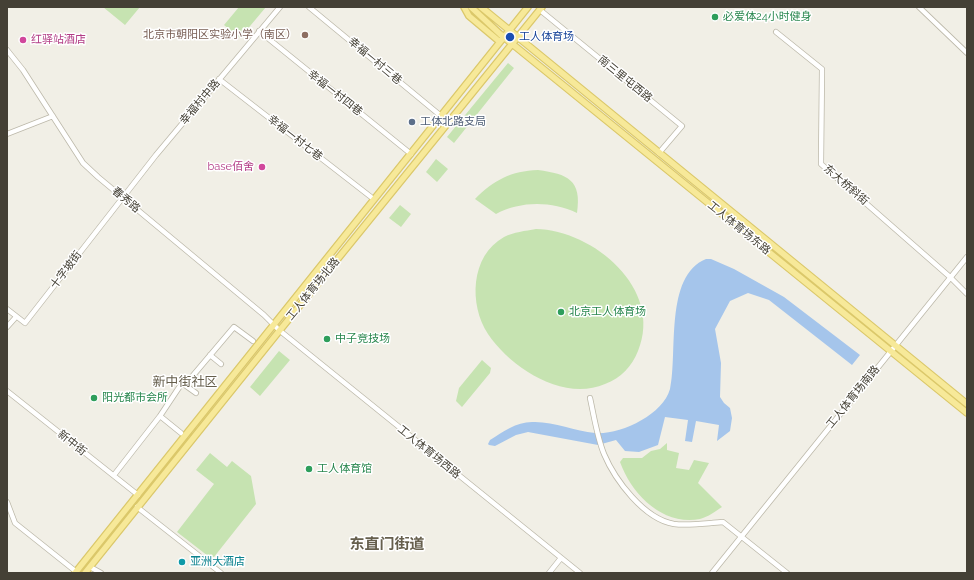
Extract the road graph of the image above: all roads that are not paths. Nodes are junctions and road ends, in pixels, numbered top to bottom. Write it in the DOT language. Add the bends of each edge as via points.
graph roads {
  1 [pos="280,7"];
  2 [pos="309,7"];
  3 [pos="464,7"];
  4 [pos="471,7"];
  5 [pos="481,7"];
  6 [pos="528,7"];
  7 [pos="919,7"];
  8 [pos="541,9"];
  9 [pos="509,31"];
  10 [pos="259,32"];
  11 [pos="776,32"];
  12 [pos="504,37"];
  13 [pos="517,38"];
  14 [pos="500,42"];
  15 [pos="512,44"];
  16 [pos="7,50"];
  17 [pos="967,53"];
  18 [pos="219,79"];
  19 [pos="53,116"];
  20 [pos="441,116"];
  21 [pos="7,134"];
  22 [pos="659,153"];
  23 [pos="411,154"];
  24 [pos="371,197"];
  25 [pos="123,198"];
  26 [pos="967,257"];
  27 [pos="950,277"];
  28 [pos="967,294"];
  29 [pos="7,309"];
  30 [pos="16,317"];
  31 [pos="274,325"];
  32 [pos="7,327"];
  33 [pos="280,330"];
  34 [pos="253,341"];
  35 [pos="895,345"];
  36 [pos="890,351"];
  37 [pos="210,355"];
  38 [pos="221,364"];
  39 [pos="182,383"];
  40 [pos="7,390"];
  41 [pos="196,393"];
  42 [pos="590,398"];
  43 [pos="967,404"];
  44 [pos="967,413"];
  45 [pos="160,416"];
  46 [pos="181,433"];
  47 [pos="114,475"];
  48 [pos="138,495"];
  49 [pos="7,502"];
  50 [pos="137,507"];
  51 [pos="741,537"];
  52 [pos="561,558"];
  53 [pos="90,567"];
  54 [pos="75,571"];
  55 [pos="68,573"];
  56 [pos="85,573"];
  57 [pos="101,573"];
  58 [pos="221,573"];
  59 [pos="549,573"];
  60 [pos="580,573"];
  61 [pos="712,573"];
  62 [pos="787,573"];
  1 -- 10 [label="street, 幸福村中路"];
  2 -- 20 [label="street, 幸福一村三巷"];
  3 -- 14 [label="main road" via="469,16"];
  4 -- 12 [label="main road, 工人体育场东路"];
  5 -- 9 [label="main road, 工人体育场东路"];
  6 -- 9 [label="main road, 工人体育场北路"];
  7 -- 17 [label="street"];
  8 -- 13 [label="main road, 工人体育场北路"];
  8 -- 22 [label="street, 南三里屯西路" via="682,126"];
  9 -- 12 [label="main road, 工人体育场北路"];
  9 -- 13 [label="main road, 工人体育场东路"];
  10 -- 18 [label="street, 幸福村中路"];
  10 -- 23 [label="street, 幸福一村四巷"];
  11 -- 27 [label="street, 东大桥斜街" via="822,69 821,164"];
  12 -- 14 [label="main road, 工人体育场北路"];
  12 -- 15 [label="main road, 工人体育场东路"];
  13 -- 15 [label="main road, 工人体育场北路"];
  13 -- 22 [label="main road, 工人体育场东路"];
  14 -- 20 [label="main road, 工人体育场北路"];
  15 -- 33 [label="main road, 工人体育场北路"];
  15 -- 36 [label="main road, 工人体育场东路"];
  16 -- 19 [label="street, 春秀路"];
  18 -- 24 [label="street, 幸福一村七巷"];
  18 -- 25 [label="street, 幸福村中路"];
  19 -- 21 [label="street"];
  19 -- 25 [label="street, 春秀路" via="83,163"];
  20 -- 23 [label="main road, 工人体育场北路"];
  22 -- 35 [label="main road, 工人体育场东路"];
  23 -- 31 [label="main road, 工人体育场北路"];
  25 -- 30 [label="street, 十字坡街" via="24,323"];
  25 -- 31 [label="street, 春秀路"];
  26 -- 27 [label="street, 工人体育场南路"];
  27 -- 28 [label="street, 东大桥斜街"];
  27 -- 35 [label="street, 工人体育场南路"];
  29 -- 30 [label="street"];
  30 -- 32 [label="street"];
  31 -- 33 [label="street, 春秀路"];
  31 -- 48 [label="main road, 工人体育场北路"];
  33 -- 50 [label="main road, 工人体育场北路"];
  33 -- 52 [label="street, 工人体育场西路"];
  34 -- 37 [label="street" via="234,326"];
  35 -- 36 [label="street, 工人体育场南路"];
  35 -- 43 [label="main road, 工人体育场东路"];
  36 -- 44 [label="main road, 工人体育场东路"];
  36 -- 51 [label="street, 工人体育场南路"];
  37 -- 38 [label="street"];
  37 -- 39 [label="street" via="190,379"];
  39 -- 41 [label="street"];
  39 -- 45 [label="street"];
  40 -- 47 [label="street, 新中街"];
  42 -- 51 [label="street" via="602,448 624,489 641,505 657,517 674,524 723,522"];
  45 -- 46 [label="street"];
  45 -- 47 [label="street"];
  47 -- 48 [label="street, 新中街"];
  48 -- 54 [label="main road, 工人体育场北路"];
  49 -- 54 [label="street" via="15,522"];
  50 -- 53 [label="main road, 工人体育场北路"];
  50 -- 58 [label="street"];
  51 -- 61 [label="street, 工人体育场南路"];
  51 -- 62 [label="street"];
  52 -- 59 [label="street"];
  52 -- 60 [label="street, 工人体育场西路"];
  53 -- 56 [label="main road, 工人体育场北路"];
  53 -- 57 [label="street"];
  54 -- 55 [label="street, 工人体育场北路"];
}
